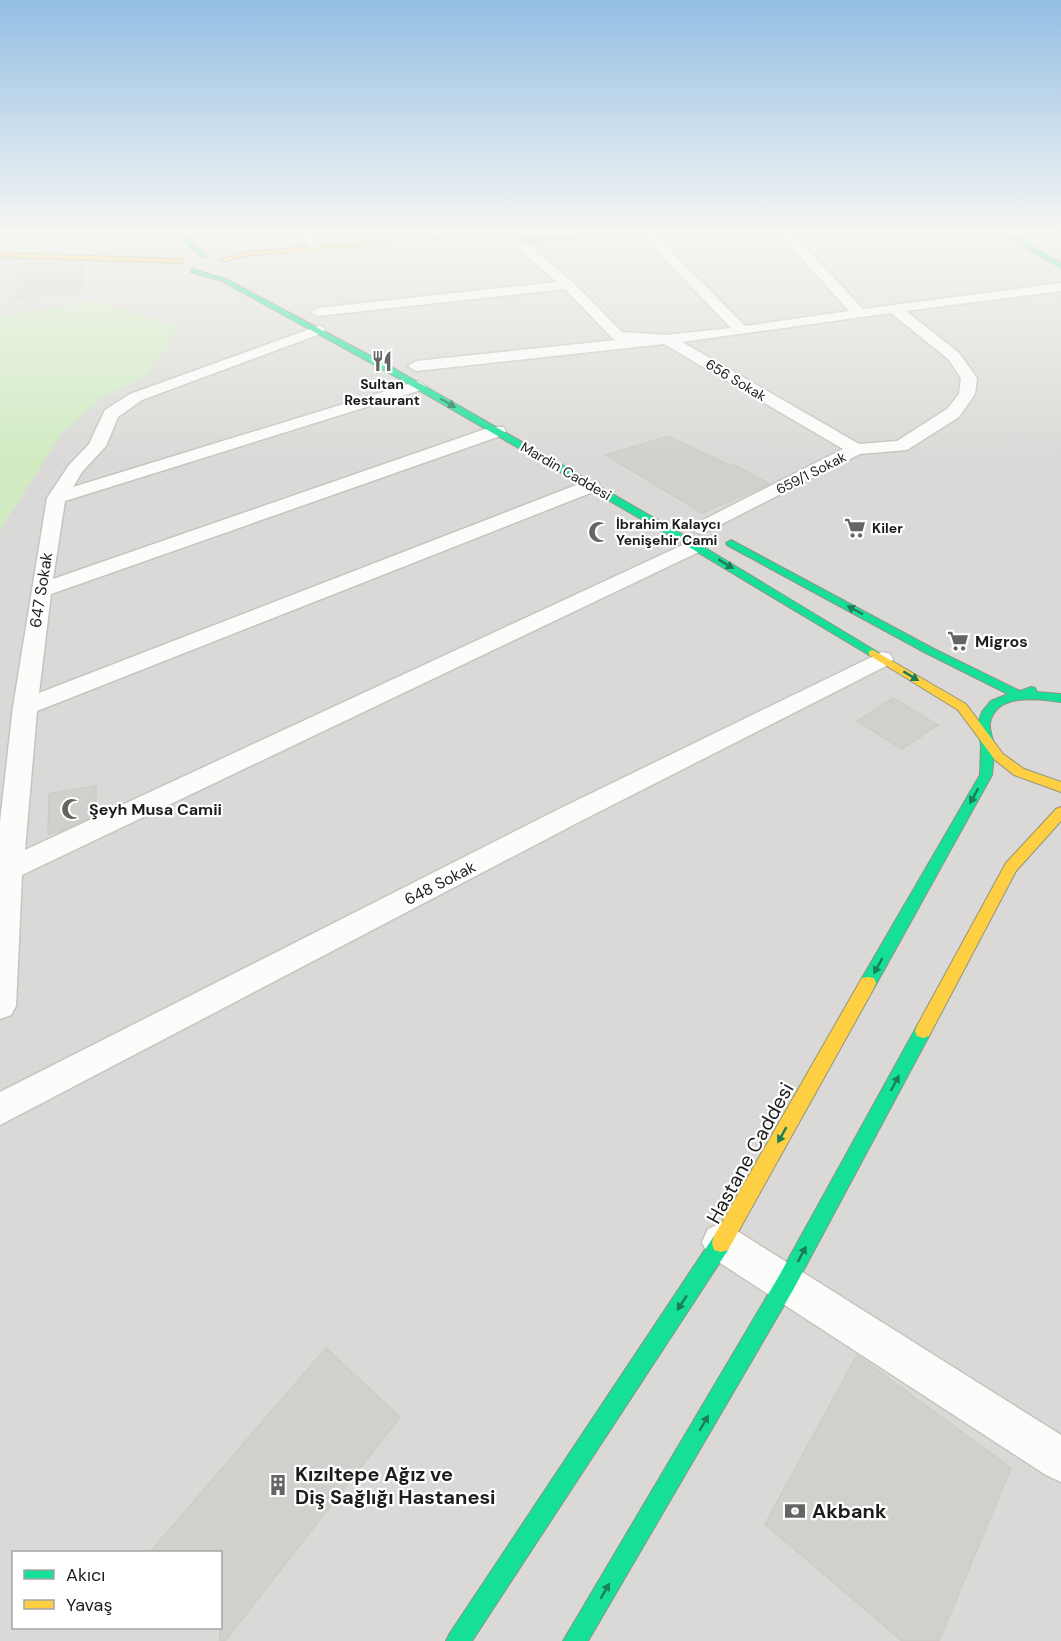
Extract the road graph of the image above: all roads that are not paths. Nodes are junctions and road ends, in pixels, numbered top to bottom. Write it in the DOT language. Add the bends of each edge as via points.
graph roads {
  1 [pos="299,310"];
  2 [pos="383,310"];
  3 [pos="592,310"];
  4 [pos="721,310"];
  5 [pos="855,310"];
  6 [pos="884,310"];
  7 [pos="895,310"];
  8 [pos="859,314"];
  9 [pos="320,318"];
  10 [pos="742,331"];
  11 [pos="666,339"];
  12 [pos="411,363"];
  13 [pos="435,377"];
  14 [pos="418,386"];
  15 [pos="497,431"];
  16 [pos="856,450"];
  17 [pos="591,486"];
  18 [pos="56,498"];
  19 [pos="705,534"];
  20 [pos="41,590"];
  21 [pos="882,659"];
  22 [pos="1050,684"];
  23 [pos="1019,695"];
  24 [pos="1061,698"];
  25 [pos="25,707"];
  26 [pos="987,741"];
  27 [pos="1061,787"];
  28 [pos="1061,812"];
  29 [pos="9,869"];
  30 [pos="0,1006"];
  31 [pos="0,1109"];
  32 [pos="721,1242"];
  33 [pos="786,1283"];
  34 [pos="1061,1460"];
  35 [pos="458,1641"];
  36 [pos="575,1641"];
  1 -- 9 [label="street, Mardin Caddesi"];
  2 -- 9 [label="street, 647 Sokak"];
  3 -- 11 [label="street, 656 Sokak" via="618,336"];
  4 -- 10 [label="street"];
  5 -- 8 [label="street"];
  6 -- 8 [label="street"];
  7 -- 16 [label="street, 659/1 Sokak" via="954,356 969,378 967,394 953,413 902,446"];
  8 -- 10 [label="street"];
  9 -- 14 [label="street, Mardin Caddesi"];
  9 -- 18 [label="street, 647 Sokak" via="136,397 111,414 97,446 75,469"];
  10 -- 11 [label="street"];
  11 -- 12 [label="street"];
  11 -- 16 [label="street, 656 Sokak"];
  12 -- 13 [label="street"];
  14 -- 15 [label="street, Mardin Caddesi, one-way"];
  14 -- 18 [label="street"];
  15 -- 17 [label="street, Mardin Caddesi"];
  15 -- 20 [label="street"];
  16 -- 19 [label="street, 659/1 Sokak"];
  17 -- 19 [label="street, Mardin Caddesi"];
  17 -- 25 [label="street"];
  18 -- 20 [label="street, 647 Sokak"];
  19 -- 21 [label="street, Mardin Caddesi, one-way"];
  23 -- 19 [label="street, Mardin Caddesi, one-way"];
  19 -- 29 [label="street, 659/1 Sokak"];
  20 -- 25 [label="street, 647 Sokak"];
  21 -- 26 [label="street, Mardin Caddesi, one-way" via="962,707"];
  21 -- 31 [label="street, 648 Sokak"];
  22 -- 23 [label="street"];
  23 -- 24 [label="street, Mardin Caddesi"];
  23 -- 26 [label="street, Mardin Caddesi" via="1000,701 987,711 983,725"];
  25 -- 29 [label="street, 647 Sokak"];
  26 -- 27 [label="street" via="999,757 1020,772"];
  26 -- 32 [label="street, Hastane Caddesi, one-way" via="986,775"];
  33 -- 28 [label="street, one-way" via="1011,867"];
  29 -- 30 [label="street, 647 Sokak"];
  32 -- 33 [label="street"];
  32 -- 35 [label="street, Hastane Caddesi, one-way"];
  33 -- 34 [label="street"];
  36 -- 33 [label="street, one-way"];
}
